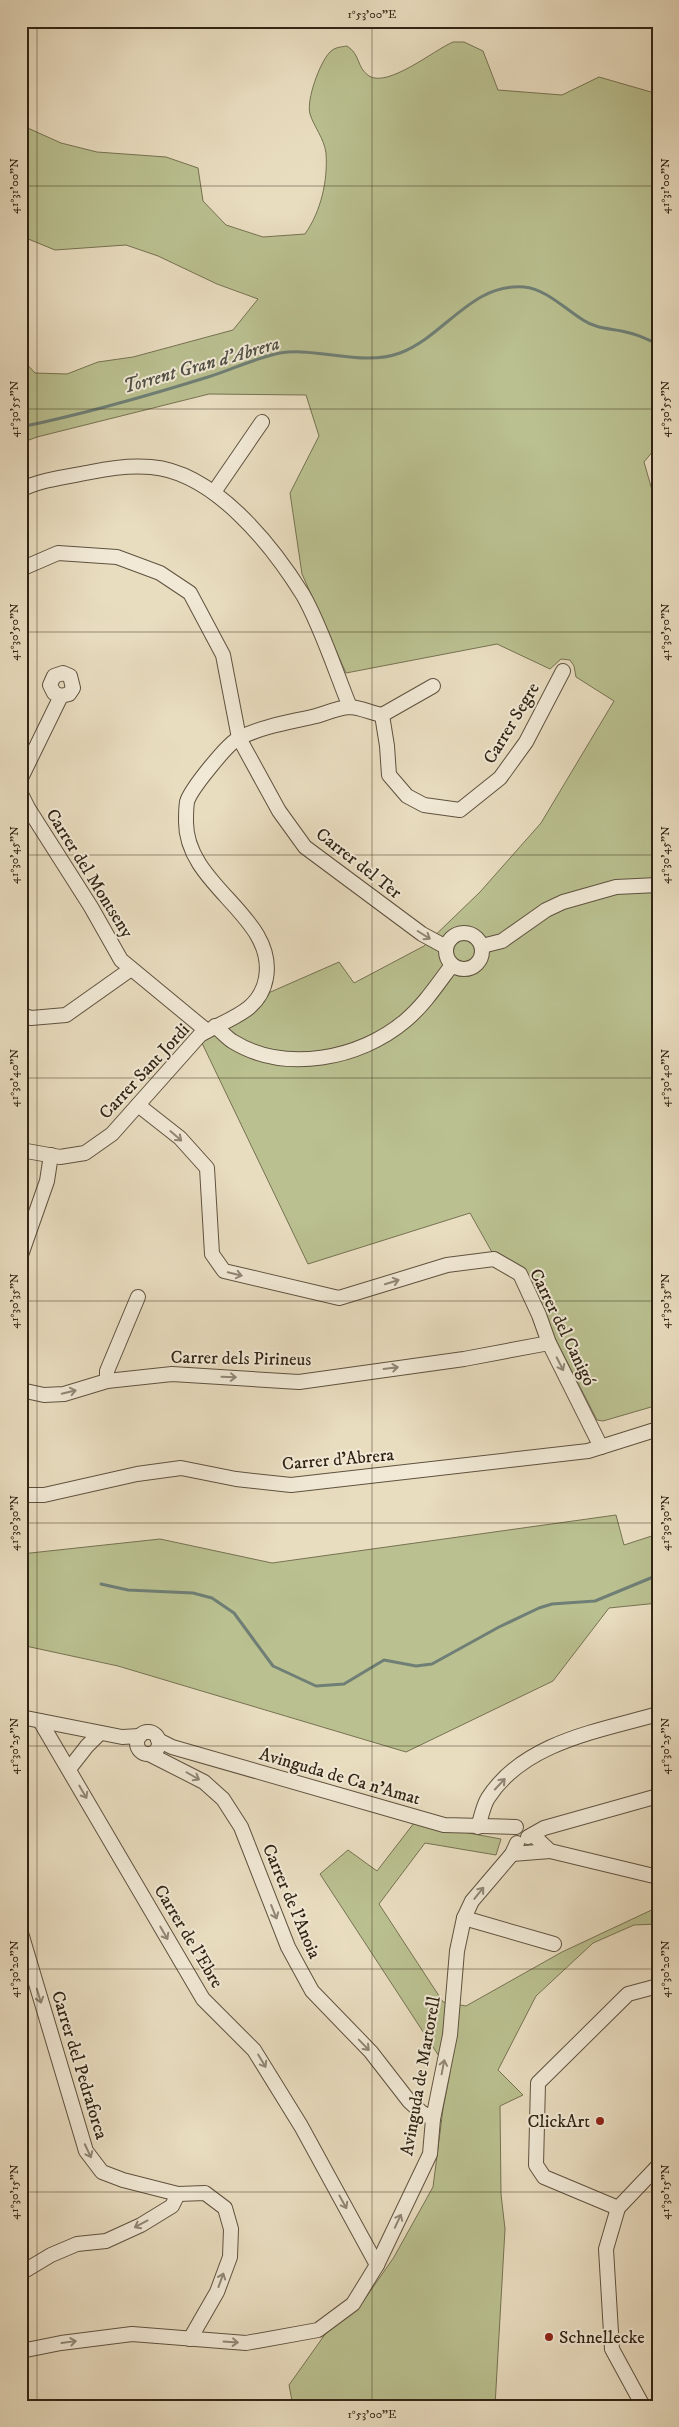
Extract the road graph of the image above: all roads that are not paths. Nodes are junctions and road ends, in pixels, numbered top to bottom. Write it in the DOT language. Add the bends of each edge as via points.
graph roads {
  1 [pos="262,422"];
  2 [pos="21,490"];
  3 [pos="214,492"];
  4 [pos="21,568"];
  5 [pos="563,671"];
  6 [pos="433,686"];
  7 [pos="61,696"];
  8 [pos="350,707"];
  9 [pos="382,715"];
  10 [pos="239,738"];
  11 [pos="21,778"];
  12 [pos="21,794"];
  13 [pos="658,885"];
  14 [pos="482,946"];
  15 [pos="446,947"];
  16 [pos="452,965"];
  17 [pos="131,969"];
  18 [pos="21,1015"];
  19 [pos="211,1028"];
  20 [pos="138,1105"];
  21 [pos="21,1150"];
  22 [pos="51,1155"];
  23 [pos="21,1255"];
  24 [pos="138,1297"];
  25 [pos="549,1343"];
  26 [pos="107,1381"];
  27 [pos="21,1390"];
  28 [pos="658,1429"];
  29 [pos="601,1447"];
  30 [pos="21,1495"];
  31 [pos="658,1714"];
  32 [pos="21,1717"];
  33 [pos="40,1721"];
  34 [pos="100,1733"];
  35 [pos="148,1745"];
  36 [pos="69,1769"];
  37 [pos="658,1796"];
  38 [pos="478,1827"];
  39 [pos="523,1836"];
  40 [pos="550,1851"];
  41 [pos="658,1877"];
  42 [pos="464,1918"];
  43 [pos="21,1932"];
  44 [pos="554,1944"];
  45 [pos="658,1986"];
  46 [pos="433,2119"];
  47 [pos="658,2166"];
  48 [pos="178,2194"];
  49 [pos="618,2208"];
  50 [pos="377,2265"];
  51 [pos="21,2273"];
  52 [pos="190,2339"];
  53 [pos="21,2351"];
  54 [pos="642,2406"];
  1 -- 3 [label="street"];
  2 -- 3 [label="street" via="108,468 151,466 174,472"];
  3 -- 8 [label="street" via="256,534 303,596"];
  4 -- 10 [label="street, Carrer del Ter" via="58,553 117,557 160,573 190,593 223,655"];
  5 -- 9 [label="street, Carrer Segre" via="526,742 500,778 460,810 424,805 407,796 389,775"];
  6 -- 9 [label="street"];
  7 -- 11 [label="street"];
  8 -- 9 [label="street"];
  8 -- 10 [label="street, Carrer Sant Jordi"];
  10 -- 15 [label="street, Carrer del Ter, one-way" via="279,811 305,847 422,934"];
  10 -- 19 [label="street, Carrer Sant Jordi" via="211,766 187,801 188,844 202,870 250,923 264,952 266,978 260,995 244,1014"];
  12 -- 17 [label="street, Carrer del Montseny" via="121,960"];
  13 -- 14 [label="street" via="616,887 563,902 502,941"];
  14 -- 15 [label="street" via="475,936 464,932 452,937"];
  14 -- 16 [label="street" via="481,958 474,967 463,970"];
  15 -- 16 [label="street" via="446,957"];
  16 -- 19 [label="street, Carrer del Montseny" via="426,1000 403,1022 375,1041 348,1052 316,1058 274,1056 237,1044"];
  17 -- 18 [label="street" via="66,1015 31,1018"];
  17 -- 19 [label="street, Carrer del Montseny"];
  19 -- 20 [label="street, Carrer Sant Jordi" via="200,1035"];
  20 -- 22 [label="street, Carrer Sant Jordi" via="112,1134 85,1153 60,1157"];
  20 -- 25 [label="street, Carrer del Canigó, one-way" via="180,1138 207,1168 212,1254 224,1271 339,1298 447,1266 494,1259 520,1274"];
  21 -- 22 [label="street, Carrer Sant Jordi"];
  22 -- 23 [label="street" via="47,1181"];
  24 -- 26 [label="street" via="106,1371"];
  26 -- 25 [label="street, Carrer dels Pirineus, one-way" via="172,1374 299,1382 464,1359"];
  25 -- 29 [label="street, Carrer del Canigó, one-way"];
  27 -- 26 [label="street, Carrer dels Pirineus, one-way" via="44,1395 64,1394"];
  28 -- 29 [label="street, Carrer d'Abrera"];
  29 -- 30 [label="street, Carrer d'Abrera" via="290,1485 181,1468 137,1474 44,1495"];
  38 -- 31 [label="street, one-way" via="487,1799 499,1784 541,1751"];
  32 -- 33 [label="street"];
  33 -- 34 [label="street"];
  33 -- 36 [label="street, Carrer de l'Ebre"];
  34 -- 35 [label="street"];
  34 -- 36 [label="street"];
  35 -- 38 [label="street, Avinguda de Ca n'Amat" via="172,1747 444,1825"];
  35 -- 46 [label="street, Carrer de l'Anoia, one-way" via="204,1782 223,1799 241,1828 288,1947 312,1991 371,2052 409,2101"];
  36 -- 50 [label="street, Carrer de l'Ebre, one-way" via="203,2000 259,2056"];
  37 -- 39 [label="street"];
  38 -- 39 [label="street, Avinguda de Ca n'Amat" via="500,1828"];
  39 -- 40 [label="street"];
  39 -- 40 [label="street, Avinguda de Ca n'Amat"];
  42 -- 39 [label="street, Avinguda de Martorell, one-way" via="472,1901"];
  40 -- 41 [label="street"];
  42 -- 44 [label="street"];
  46 -- 42 [label="street, Avinguda de Martorell, one-way" via="450,2035 457,1951"];
  43 -- 48 [label="street, Carrer del Pedraforca, one-way" via="86,2151 102,2172"];
  45 -- 49 [label="street" via="628,1994 538,2083 536,2165 544,2177"];
  50 -- 46 [label="street, Avinguda de Martorell, one-way" via="430,2154"];
  47 -- 49 [label="street"];
  48 -- 51 [label="street, one-way" via="172,2206 141,2225 106,2241 77,2244"];
  52 -- 48 [label="street, Carrer del Pedraforca, one-way" via="217,2292 230,2257 231,2229 225,2208 205,2193"];
  49 -- 54 [label="street" via="606,2249 612,2349"];
  52 -- 50 [label="street, Avinguda de Martorell, one-way" via="246,2343 318,2330 353,2304"];
  53 -- 52 [label="street, Avinguda de Martorell, one-way" via="132,2334"];
}
